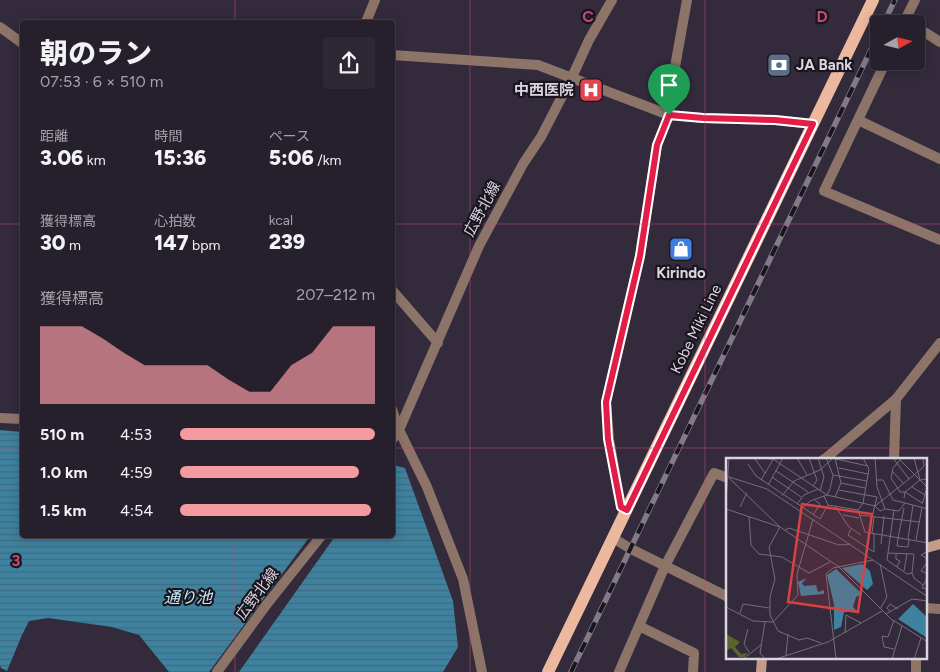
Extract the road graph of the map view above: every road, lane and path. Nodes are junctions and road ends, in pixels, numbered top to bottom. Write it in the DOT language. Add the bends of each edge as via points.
graph roads {
  1 [pos="375,0"];
  2 [pos="612,0"];
  3 [pos="687,0"];
  4 [pos="874,0"];
  5 [pos="915,0"];
  6 [pos="908,15"];
  7 [pos="367,20"];
  8 [pos="0,27"];
  9 [pos="925,32"];
  10 [pos="20,42"];
  11 [pos="940,42"];
  12 [pos="395,55"];
  13 [pos="882,70"];
  14 [pos="572,77"];
  15 [pos="669,115"];
  16 [pos="858,120"];
  17 [pos="813,124"];
  18 [pos="940,159"];
  19 [pos="940,240"];
  20 [pos="395,293"];
  21 [pos="438,343"];
  22 [pos="940,343"];
  23 [pos="896,399"];
  24 [pos="0,418"];
  25 [pos="395,418"];
  26 [pos="20,419"];
  27 [pos="399,430"];
  28 [pos="395,436"];
  29 [pos="826,458"];
  30 [pos="894,458"];
  31 [pos="726,477"];
  32 [pos="627,510"];
  33 [pos="320,538"];
  34 [pos="613,538"];
  35 [pos="665,566"];
  36 [pos="726,596"];
  37 [pos="639,626"];
  38 [pos="217,672"];
  39 [pos="482,672"];
  40 [pos="548,672"];
  41 [pos="619,672"];
  42 [pos="693,672"];
  1 -- 7 [label="street"];
  2 -- 14 [label="street, 広野北線"];
  3 -- 15 [label="street" via="670,89"];
  4 -- 17 [label="main road, Kobe Miki Line"];
  5 -- 6 [label="street"];
  8 -- 10 [label="street"];
  9 -- 11 [label="street"];
  12 -- 14 [label="street" via="538,65"];
  13 -- 16 [label="street"];
  14 -- 15 [label="street"];
  14 -- 21 [label="street, 広野北線" via="479,246"];
  15 -- 17 [label="street"];
  15 -- 32 [label="street" via="657,145 640,256 606,402 608,439 621,507"];
  16 -- 18 [label="street"];
  16 -- 19 [label="street" via="824,190"];
  17 -- 32 [label="main road, Kobe Miki Line"];
  20 -- 21 [label="street"];
  21 -- 27 [label="street, 広野北線"];
  22 -- 23 [label="street"];
  23 -- 29 [label="street"];
  23 -- 30 [label="street"];
  24 -- 26 [label="street"];
  25 -- 27 [label="street"];
  27 -- 28 [label="street, 広野北線"];
  27 -- 39 [label="street" via="427,487 463,579"];
  31 -- 35 [label="street" via="714,473"];
  32 -- 34 [label="main road, Kobe Miki Line"];
  33 -- 38 [label="street, 広野北線"];
  34 -- 35 [label="street"];
  34 -- 40 [label="main road, Kobe Miki Line"];
  35 -- 36 [label="street"];
  35 -- 37 [label="street"];
  37 -- 41 [label="street"];
  37 -- 42 [label="street" via="694,653"];
}
